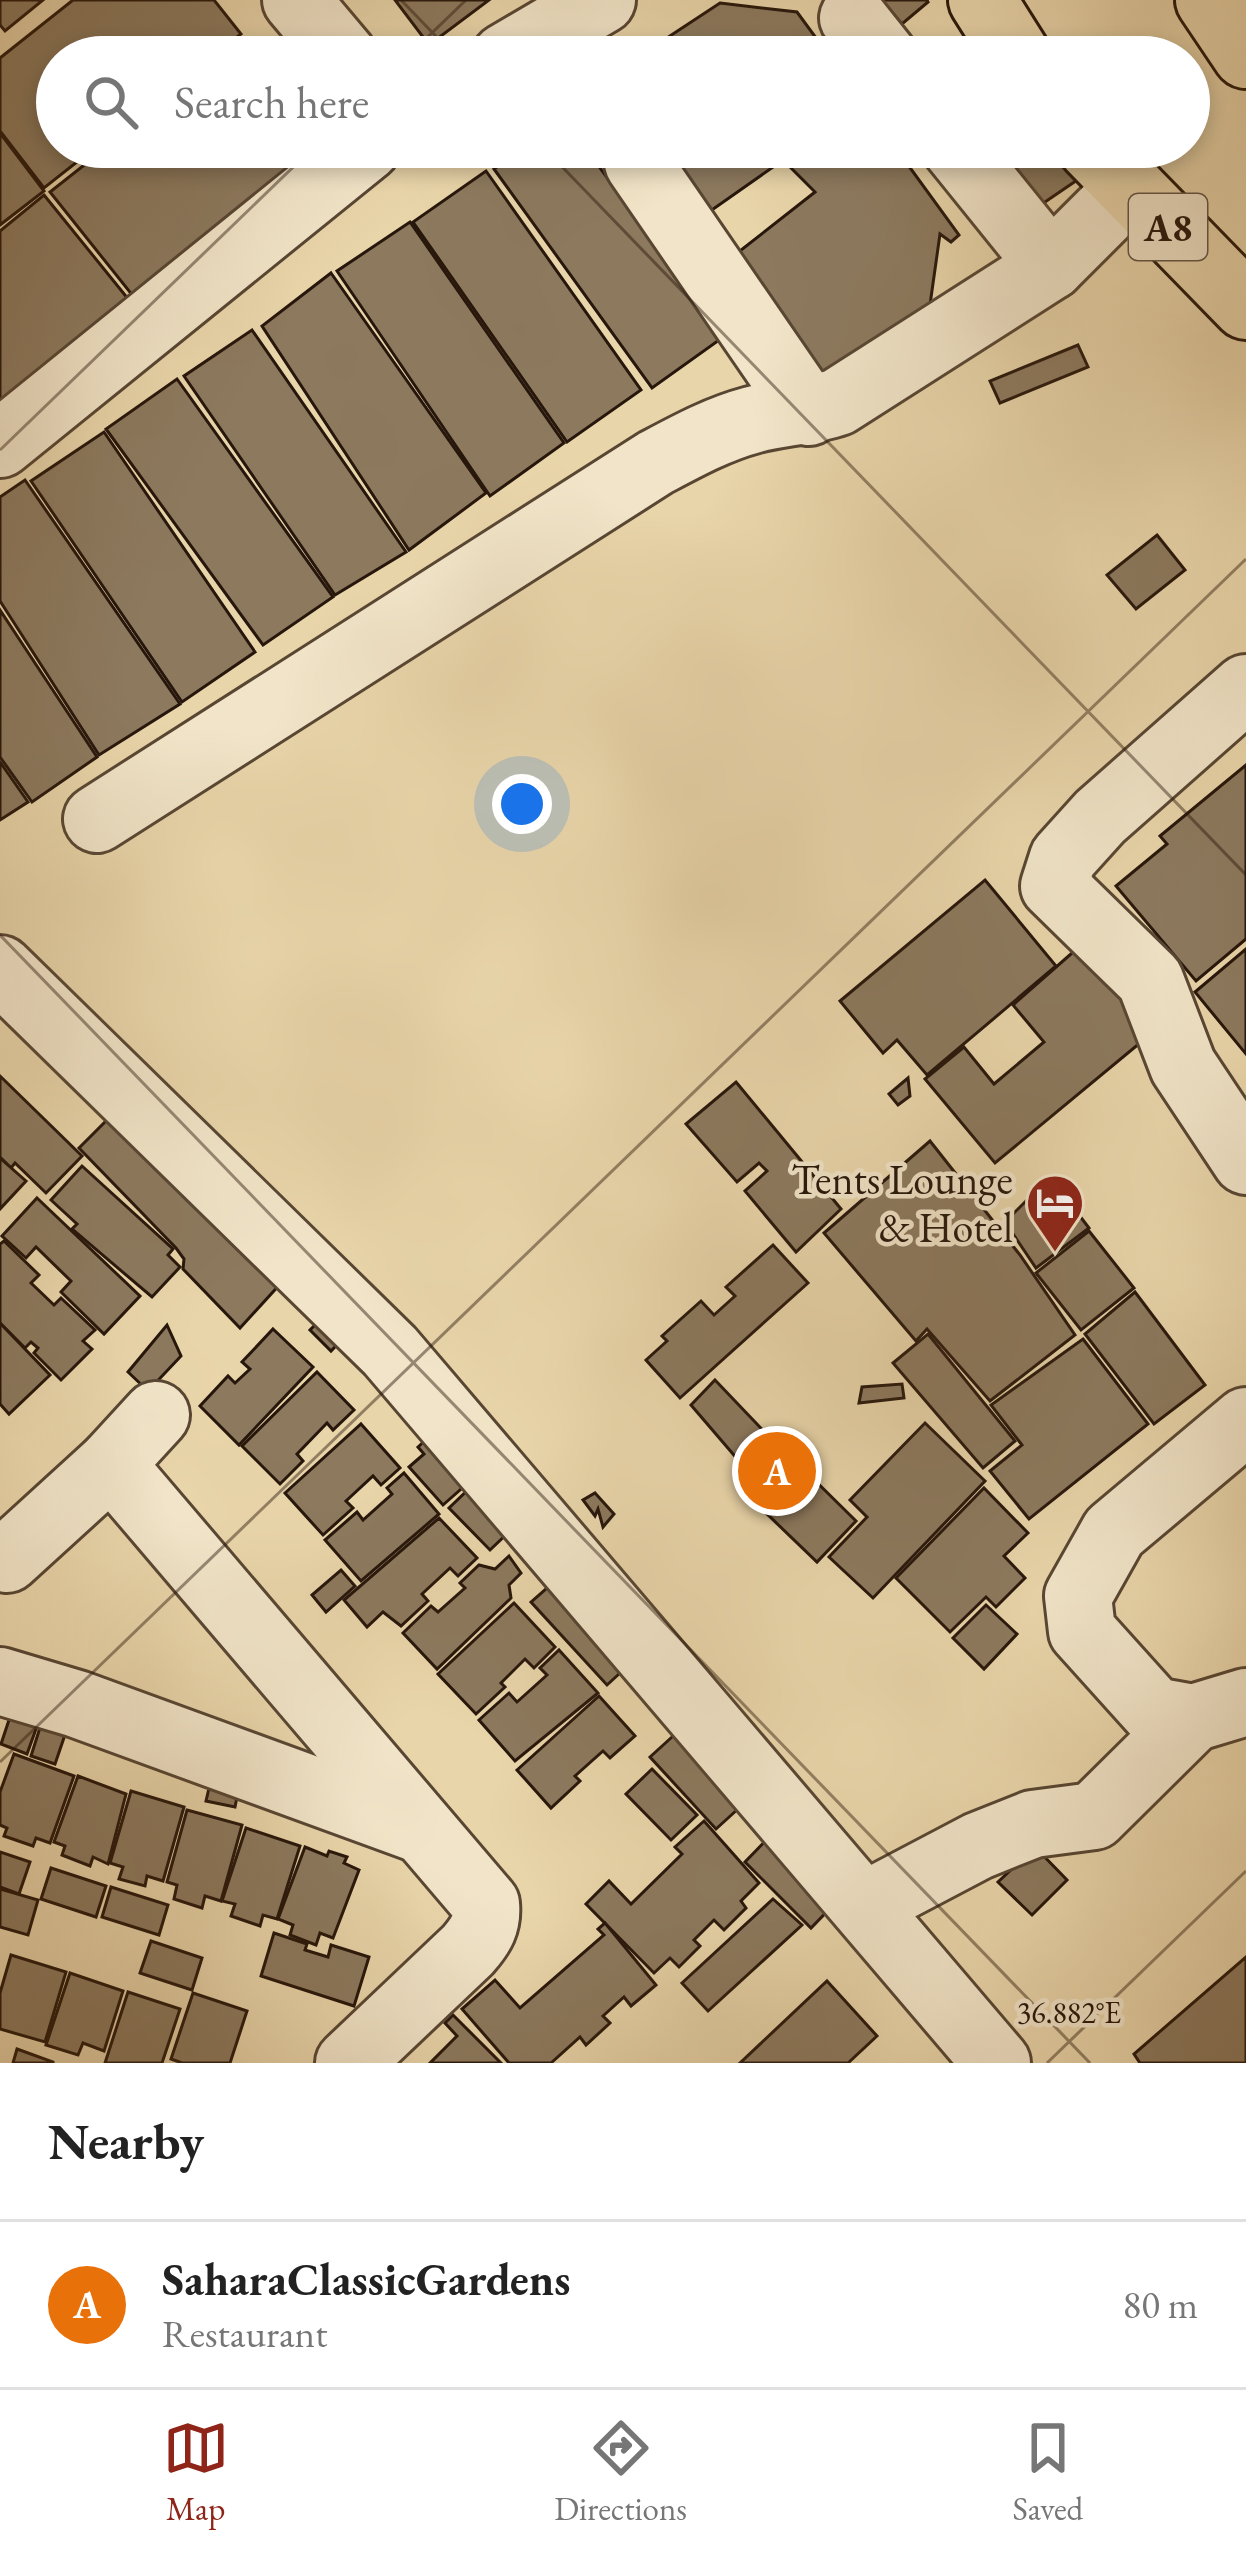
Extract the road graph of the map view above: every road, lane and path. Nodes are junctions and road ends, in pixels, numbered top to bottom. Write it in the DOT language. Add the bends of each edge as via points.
graph roads {
  1 [pos="296,0"];
  2 [pos="602,0"];
  3 [pos="982,0"];
  4 [pos="1208,0"];
  5 [pos="326,36"];
  6 [pos="541,36"];
  7 [pos="1005,36"];
  8 [pos="1246,55"];
  9 [pos="342,168"];
  10 [pos="641,168"];
  11 [pos="973,168"];
  12 [pos="1109,168"];
  13 [pos="1111,168"];
  14 [pos="1051,266"];
  15 [pos="1246,306"];
  16 [pos="809,412"];
  17 [pos="0,444"];
  18 [pos="1246,688"];
  19 [pos="97,819"];
  20 [pos="0,969"];
  21 [pos="1246,1161"];
  22 [pos="156,1415"];
  23 [pos="1246,1420"];
  24 [pos="111,1464"];
  25 [pos="7,1559"];
  26 [pos="0,1681"];
  27 [pos="1220,1710"];
  28 [pos="426,1832"];
  29 [pos="864,1906"];
  30 [pos="349,2063"];
  31 [pos="997,2063"];
  1 -- 5 [label="street"];
  2 -- 6 [label="street"];
  3 -- 7 [label="highway"];
  4 -- 8 [label="highway"];
  9 -- 17 [label="street"];
  10 -- 16 [label="street"];
  11 -- 14 [label="street"];
  12 -- 14 [label="street"];
  13 -- 15 [label="highway, A8"];
  14 -- 16 [label="street" via="838,402"];
  16 -- 19 [label="street" via="756,418 655,463"];
  18 -- 21 [label="street" via="1100,817 1063,858 1054,886 1150,980 1183,1066"];
  20 -- 29 [label="street" via="390,1351"];
  22 -- 24 [label="street"];
  23 -- 27 [label="street" via="1114,1532 1078,1596 1082,1631 1154,1711"];
  24 -- 25 [label="street"];
  24 -- 28 [label="street"];
  26 -- 28 [label="street"];
  27 -- 29 [label="street" via="1094,1816 1033,1824"];
  28 -- 30 [label="street" via="478,1890 488,1919 469,1950"];
  29 -- 31 [label="street"];
}
